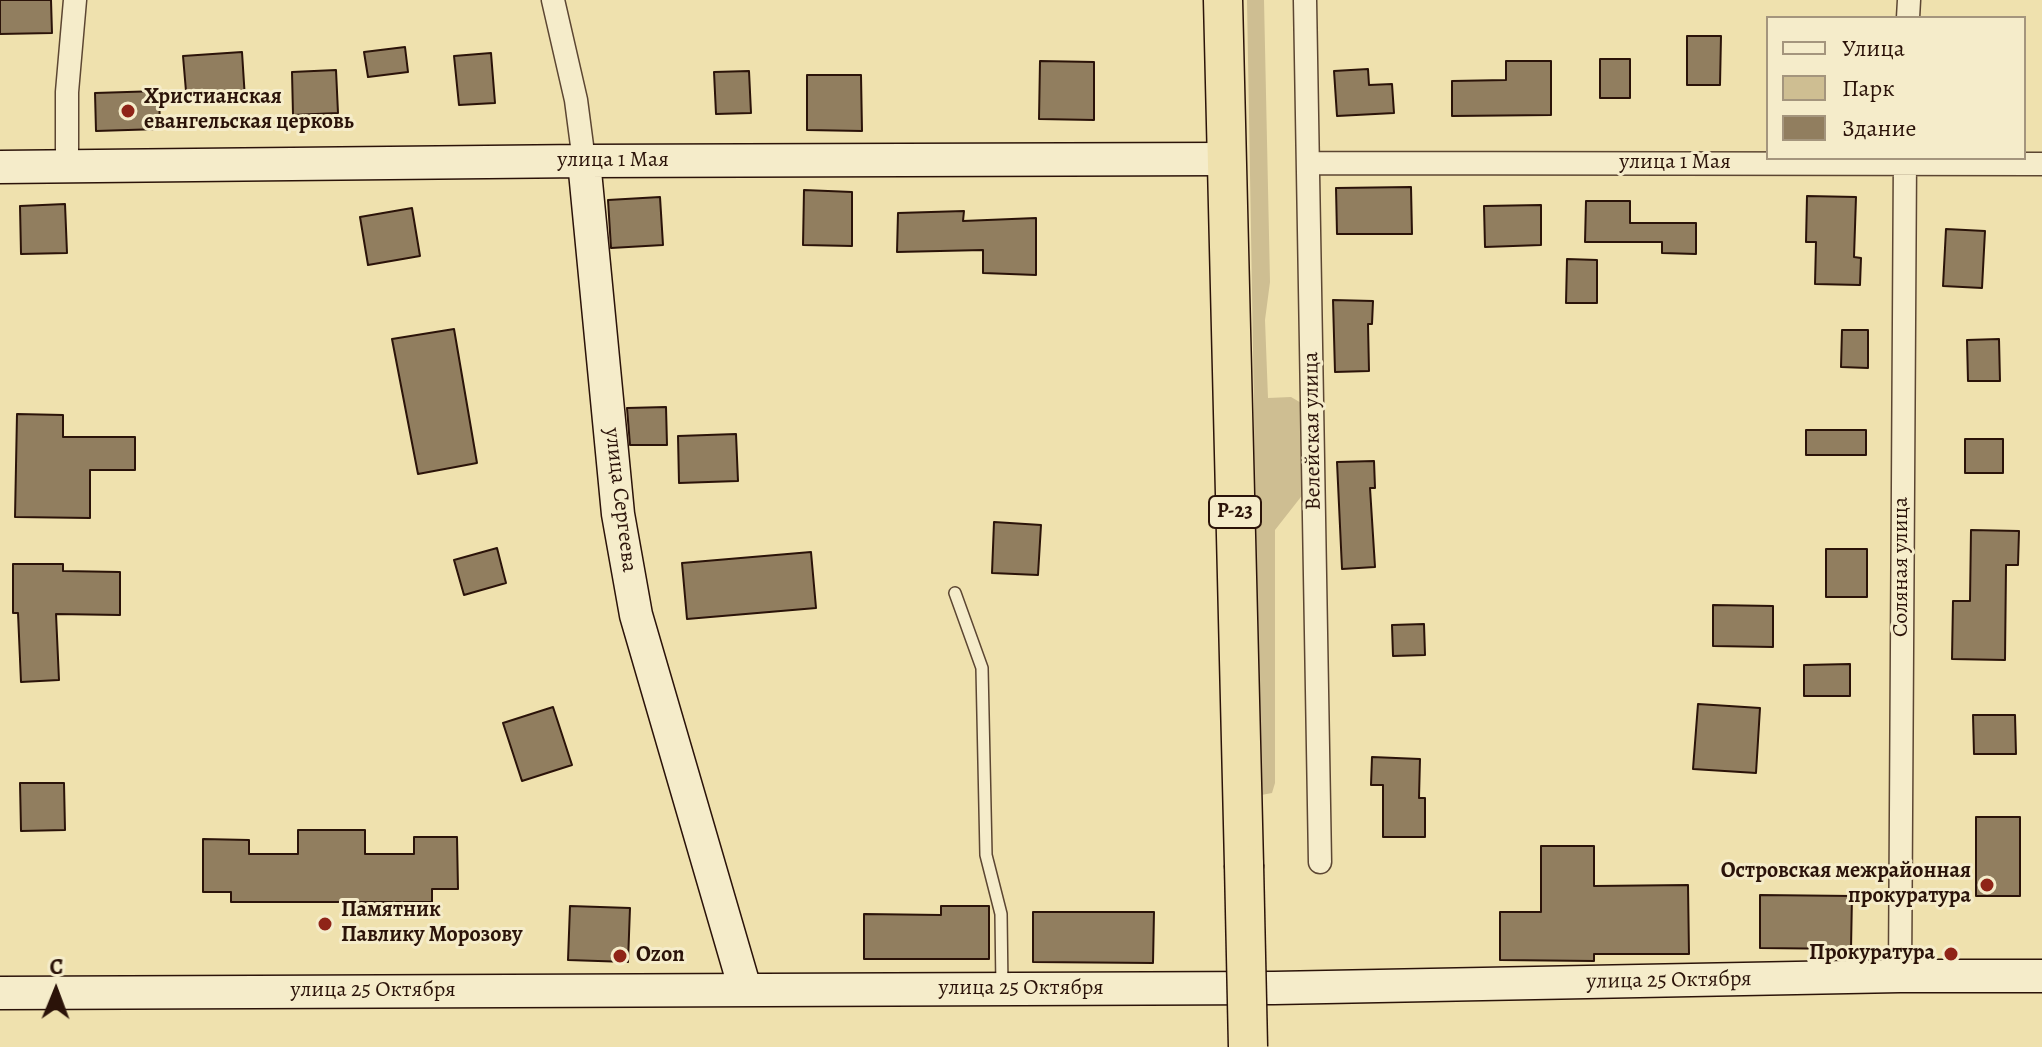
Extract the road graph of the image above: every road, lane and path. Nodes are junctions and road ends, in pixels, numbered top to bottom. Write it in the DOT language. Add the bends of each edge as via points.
graph roads {
  1 [pos="75,0"];
  2 [pos="553,0"];
  3 [pos="1223,0"];
  4 [pos="1305,0"];
  5 [pos="1226,159"];
  6 [pos="584,161"];
  7 [pos="1905,161"];
  8 [pos="1308,163"];
  9 [pos="2042,164"];
  10 [pos="0,167"];
  11 [pos="67,167"];
  12 [pos="955,593"];
  13 [pos="1320,862"];
  14 [pos="1900,976"];
  15 [pos="2042,976"];
  16 [pos="745,989"];
  17 [pos="1002,989"];
  18 [pos="0,993"];
  19 [pos="1248,1047"];
  1 -- 11 [label="street"];
  2 -- 6 [label="street, улица Сергеева"];
  3 -- 5 [label="highway, Р-23"];
  4 -- 8 [label="street, Велейская улица"];
  5 -- 6 [label="main road, улица 1 Мая"];
  5 -- 19 [label="highway, Р-23, bridge"];
  6 -- 11 [label="main road, улица 1 Мая"];
  6 -- 16 [label="main road, улица Сергеева" via="618,514 636,615"];
  7 -- 8 [label="street, улица 1 Мая"];
  7 -- 9 [label="street, улица 1 Мая"];
  7 -- 14 [label="street, Соляная улица"];
  8 -- 13 [label="street, Велейская улица"];
  10 -- 11 [label="main road, улица 1 Мая"];
  12 -- 17 [label="lane" via="982,668 986,855 1001,914"];
  14 -- 15 [label="main road, улица 25 Октября"];
  14 -- 17 [label="main road, улица 25 Октября"];
  16 -- 17 [label="main road, улица 25 Октября"];
  16 -- 18 [label="main road, улица 25 Октября"];
}
